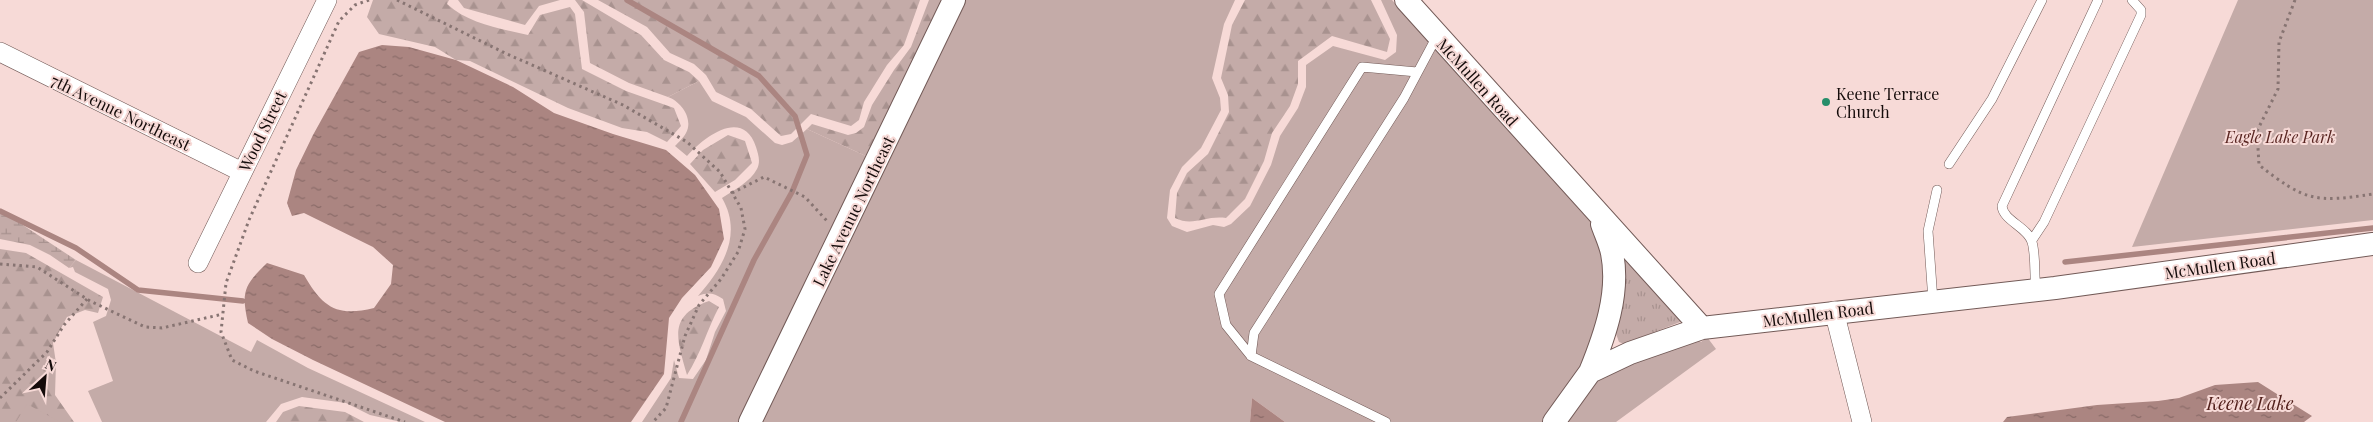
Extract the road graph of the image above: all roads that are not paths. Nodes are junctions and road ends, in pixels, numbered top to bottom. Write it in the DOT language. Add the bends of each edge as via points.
graph roads {
  1 [pos="327,0"];
  2 [pos="954,0"];
  3 [pos="1406,0"];
  4 [pos="2042,0"];
  5 [pos="2098,0"];
  6 [pos="2132,0"];
  7 [pos="1437,36"];
  8 [pos="0,52"];
  9 [pos="1417,72"];
  10 [pos="1949,164"];
  11 [pos="242,172"];
  12 [pos="1937,190"];
  13 [pos="1599,216"];
  14 [pos="2032,240"];
  15 [pos="2373,244"];
  16 [pos="198,262"];
  17 [pos="2036,290"];
  18 [pos="1933,301"];
  19 [pos="1834,311"];
  20 [pos="1702,328"];
  21 [pos="1251,356"];
  22 [pos="1590,372"];
  23 [pos="750,422"];
  24 [pos="1386,422"];
  25 [pos="1554,422"];
  26 [pos="1862,422"];
  1 -- 11 [label="street, Wood Street"];
  2 -- 23 [label="street, Lake Avenue Northeast"];
  3 -- 7 [label="street, McMullen Road"];
  4 -- 10 [label="lane" via="1992,99"];
  5 -- 14 [label="lane" via="2002,206 2003,212"];
  6 -- 14 [label="lane" via="2141,10 2141,15 2044,222"];
  7 -- 9 [label="lane"];
  7 -- 13 [label="street, McMullen Road"];
  8 -- 11 [label="street, 7th Avenue Northeast"];
  9 -- 21 [label="lane" via="1404,98 1254,333"];
  9 -- 21 [label="lane" via="1362,67 1219,294 1226,325"];
  11 -- 16 [label="street, Wood Street"];
  12 -- 18 [label="lane" via="1928,231"];
  13 -- 20 [label="street, McMullen Road"];
  13 -- 22 [label="street" via="1612,253 1614,282 1604,334"];
  14 -- 17 [label="lane"];
  15 -- 17 [label="street, McMullen Road"];
  17 -- 18 [label="street, McMullen Road"];
  18 -- 19 [label="street, McMullen Road"];
  19 -- 20 [label="street, McMullen Road"];
  19 -- 26 [label="street"];
  20 -- 22 [label="street" via="1655,343"];
  21 -- 24 [label="lane"];
  22 -- 25 [label="street"];
}
